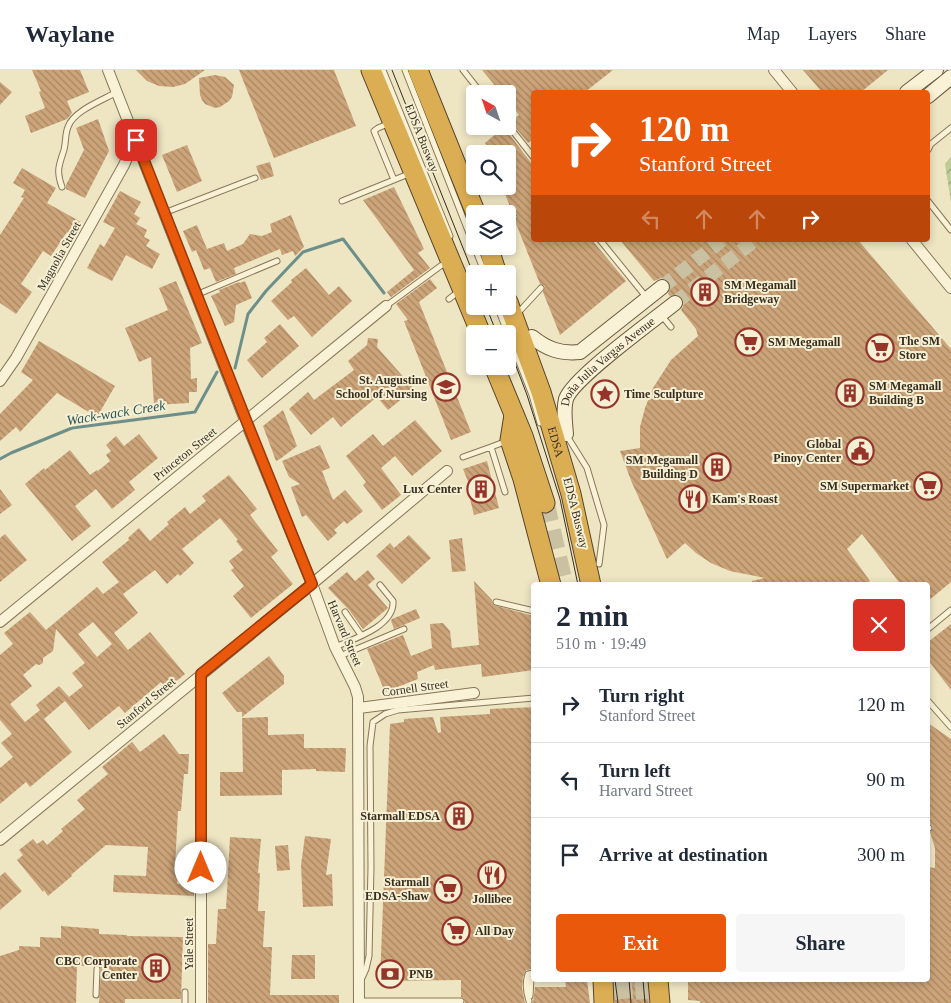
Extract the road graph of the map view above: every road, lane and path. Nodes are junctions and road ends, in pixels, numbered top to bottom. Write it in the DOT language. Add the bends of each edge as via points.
graph roads {
  1 [pos="108,70"];
  2 [pos="371,70"];
  3 [pos="383,70"];
  4 [pos="406,70"];
  5 [pos="418,70"];
  6 [pos="463,70"];
  7 [pos="774,70"];
  8 [pos="936,70"];
  9 [pos="951,77"];
  10 [pos="475,85"];
  11 [pos="951,85"];
  12 [pos="790,90"];
  13 [pos="910,90"];
  14 [pos="117,92"];
  15 [pos="930,94"];
  16 [pos="930,101"];
  17 [pos="392,122"];
  18 [pos="951,128"];
  19 [pos="516,135"];
  20 [pos="136,140"];
  21 [pos="930,147"];
  22 [pos="531,154"];
  23 [pos="414,172"];
  24 [pos="255,178"];
  25 [pos="394,180"];
  26 [pos="62,187"];
  27 [pos="342,201"];
  28 [pos="930,204"];
  29 [pos="473,205"];
  30 [pos="164,213"];
  31 [pos="951,230"];
  32 [pos="602,242"];
  33 [pos="914,242"];
  34 [pos="452,251"];
  35 [pos="278,261"];
  36 [pos="482,265"];
  37 [pos="662,287"];
  38 [pos="541,288"];
  39 [pos="951,288"];
  40 [pos="196,295"];
  41 [pos="648,298"];
  42 [pos="675,303"];
  43 [pos="386,306"];
  44 [pos="516,306"];
  45 [pos="501,315"];
  46 [pos="512,315"];
  47 [pos="514,315"];
  48 [pos="661,315"];
  49 [pos="475,325"];
  50 [pos="671,327"];
  51 [pos="532,337"];
  52 [pos="580,352"];
  53 [pos="594,368"];
  54 [pos="498,375"];
  55 [pos="0,381"];
  56 [pos="514,415"];
  57 [pos="246,420"];
  58 [pos="543,432"];
  59 [pos="566,434"];
  60 [pos="510,440"];
  61 [pos="491,447"];
  62 [pos="463,457"];
  63 [pos="447,471"];
  64 [pos="505,492"];
  65 [pos="544,503"];
  66 [pos="550,582"];
  67 [pos="589,582"];
  68 [pos="603,582"];
  69 [pos="312,584"];
  70 [pos="380,585"];
  71 [pos="496,602"];
  72 [pos="531,610"];
  73 [pos="951,610"];
  74 [pos="345,612"];
  75 [pos="0,622"];
  76 [pos="930,627"];
  77 [pos="404,629"];
  78 [pos="361,635"];
  79 [pos="337,651"];
  80 [pos="201,674"];
  81 [pos="474,693"];
  82 [pos="531,698"];
  83 [pos="930,703"];
  84 [pos="359,708"];
  85 [pos="951,727"];
  86 [pos="0,840"];
  87 [pos="97,969"];
  88 [pos="531,974"];
  89 [pos="531,978"];
  90 [pos="603,982"];
  91 [pos="658,982"];
  92 [pos="359,985"];
  93 [pos="185,992"];
  94 [pos="96,995"];
  95 [pos="461,1001"];
  96 [pos="359,1002"];
  97 [pos="529,1002"];
  98 [pos="185,1003"];
  99 [pos="201,1003"];
  100 [pos="604,1003"];
  101 [pos="660,1003"];
  1 -- 14 [label="street, Harvard Street"];
  2 -- 17 [label="highway"];
  3 -- 34 [label="lane, EDSA Busway"];
  4 -- 36 [label="lane, EDSA Busway"];
  5 -- 29 [label="highway"];
  6 -- 10 [label="lane"];
  7 -- 12 [label="street"];
  8 -- 13 [label="main road"];
  9 -- 15 [label="main road"];
  11 -- 16 [label="main road"];
  14 -- 20 [label="street, Harvard Street"];
  14 -- 26 [label="lane" via="75,115 70,122 57,174"];
  17 -- 23 [label="highway"];
  17 -- 25 [label="lane" via="374,131"];
  18 -- 21 [label="lane"];
  19 -- 22 [label="lane"];
  20 -- 30 [label="street, Harvard Street"];
  20 -- 55 [label="street, Magnolia Street" via="16,358"];
  23 -- 25 [label="lane"];
  23 -- 34 [label="highway"];
  24 -- 30 [label="lane"];
  25 -- 27 [label="lane"];
  28 -- 31 [label="lane"];
  30 -- 40 [label="street, Harvard Street"];
  32 -- 41 [label="lane"];
  33 -- 39 [label="street"];
  34 -- 43 [label="lane"];
  34 -- 49 [label="highway" via="456,294"];
  35 -- 40 [label="lane"];
  37 -- 41 [label="main road, Doña Julia Vargas Avenue"];
  38 -- 44 [label="lane"];
  40 -- 57 [label="street, Harvard Street"];
  41 -- 52 [label="main road, Doña Julia Vargas Avenue"];
  42 -- 48 [label="main road, Doña Julia Vargas Avenue"];
  43 -- 57 [label="street, Princeton Street"];
  45 -- 58 [label="lane"];
  46 -- 67 [label="highway, EDSA" via="541,392 571,494"];
  47 -- 51 [label="highway"];
  48 -- 50 [label="lane"];
  48 -- 53 [label="main road, Doña Julia Vargas Avenue"];
  51 -- 52 [label="main road" via="557,352"];
  51 -- 59 [label="highway"];
  52 -- 53 [label="main road" via="577,360 581,368"];
  53 -- 59 [label="main road, Doña Julia Vargas Avenue" via="579,381 567,399"];
  54 -- 56 [label="highway"];
  56 -- 60 [label="highway"];
  56 -- 65 [label="highway"];
  57 -- 69 [label="street, Harvard Street"];
  57 -- 75 [label="street, Princeton Street"];
  59 -- 68 [label="highway"];
  60 -- 61 [label="lane"];
  60 -- 66 [label="highway"];
  61 -- 62 [label="lane"];
  61 -- 64 [label="lane"];
  63 -- 69 [label="street, Stanford Street"];
  69 -- 79 [label="street, Harvard Street"];
  69 -- 80 [label="street, Stanford Street"];
  70 -- 78 [label="lane" via="394,601 393,610 379,626"];
  71 -- 72 [label="lane"];
  73 -- 76 [label="lane"];
  74 -- 78 [label="lane"];
  77 -- 79 [label="lane"];
  78 -- 79 [label="lane"];
  79 -- 84 [label="street, Harvard Street" via="355,687"];
  80 -- 86 [label="street, Stanford Street"];
  80 -- 99 [label="street, Yale Street"];
  81 -- 84 [label="street, Cornell Street"];
  82 -- 92 [label="lane" via="398,710 373,722 370,746 369,956"];
  83 -- 85 [label="lane"];
  84 -- 92 [label="street, Harvard Street"];
  87 -- 94 [label="lane"];
  88 -- 97 [label="lane" via="527,977"];
  89 -- 97 [label="lane"];
  90 -- 100 [label="highway"];
  91 -- 101 [label="highway"];
  92 -- 96 [label="street, Harvard Street"];
  93 -- 98 [label="lane"];
  95 -- 96 [label="lane"];
}
